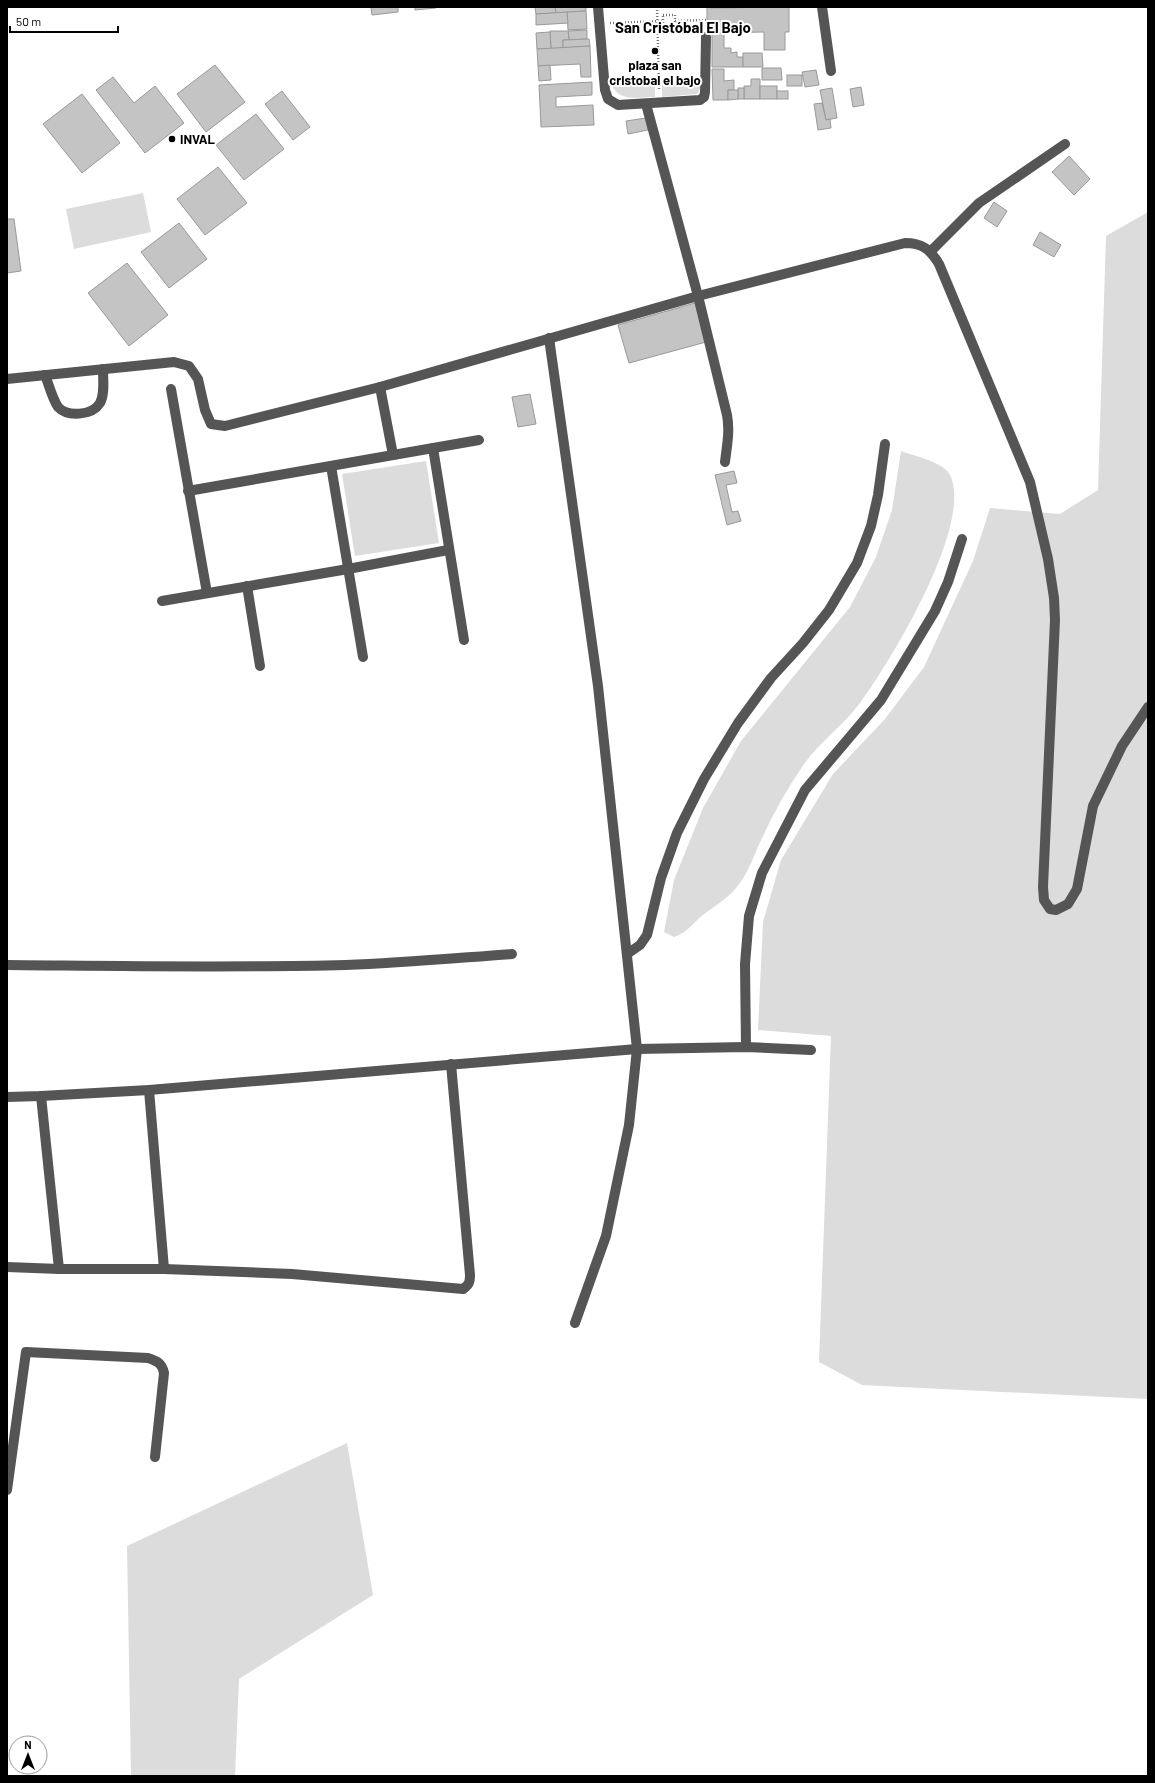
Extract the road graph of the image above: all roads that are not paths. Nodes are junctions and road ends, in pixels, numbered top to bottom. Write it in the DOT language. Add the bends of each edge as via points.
graph roads {
  1 [pos="598,7"];
  2 [pos="822,7"];
  3 [pos="706,38"];
  4 [pos="831,71"];
  5 [pos="646,104"];
  6 [pos="1065,144"];
  7 [pos="931,251"];
  8 [pos="698,296"];
  9 [pos="549,338"];
  10 [pos="103,369"];
  11 [pos="45,375"];
  12 [pos="7,378"];
  13 [pos="380,387"];
  14 [pos="171,389"];
  15 [pos="479,440"];
  16 [pos="885,444"];
  17 [pos="433,448"];
  18 [pos="393,455"];
  19 [pos="725,462"];
  20 [pos="331,466"];
  21 [pos="188,491"];
  22 [pos="962,538"];
  23 [pos="448,550"];
  24 [pos="348,570"];
  25 [pos="247,586"];
  26 [pos="207,593"];
  27 [pos="162,601"];
  28 [pos="464,640"];
  29 [pos="363,657"];
  30 [pos="260,666"];
  31 [pos="1148,707"];
  32 [pos="512,954"];
  33 [pos="627,954"];
  34 [pos="7,965"];
  35 [pos="746,1046"];
  36 [pos="638,1049"];
  37 [pos="811,1050"];
  38 [pos="451,1064"];
  39 [pos="149,1090"];
  40 [pos="42,1096"];
  41 [pos="7,1097"];
  42 [pos="7,1267"];
  43 [pos="59,1269"];
  44 [pos="164,1269"];
  45 [pos="575,1323"];
  46 [pos="155,1457"];
  47 [pos="7,1490"];
  1 -- 5 [label="street" via="605,90 608,99 618,105"];
  2 -- 4 [label="street"];
  3 -- 5 [label="street" via="704,97 700,100"];
  5 -- 8 [label="street"];
  6 -- 7 [label="street" via="979,203"];
  7 -- 8 [label="street" via="914,243 905,243"];
  7 -- 31 [label="street" via="942,271 1030,482 1048,559 1055,620 1043,887 1044,900 1050,909 1056,910 1068,904 1077,889 1093,806 1122,746"];
  8 -- 9 [label="street"];
  8 -- 19 [label="street" via="729,427"];
  9 -- 13 [label="street"];
  9 -- 33 [label="street" via="598,686"];
  10 -- 11 [label="street"];
  10 -- 11 [label="street" via="103,396 99,404 77,414 66,413 59,407"];
  10 -- 13 [label="street" via="174,362 189,366 198,379 211,424 225,426"];
  11 -- 12 [label="street"];
  13 -- 18 [label="street"];
  14 -- 21 [label="street"];
  15 -- 17 [label="street"];
  16 -- 33 [label="street" via="871,526 857,562 829,610 771,678 746,712 704,779 677,833 661,878 647,935 640,945"];
  17 -- 18 [label="street"];
  17 -- 23 [label="street"];
  18 -- 20 [label="street"];
  20 -- 21 [label="street"];
  20 -- 24 [label="street"];
  21 -- 26 [label="street"];
  22 -- 35 [label="street" via="948,582 932,617 881,700 805,790 762,873 749,916 745,972"];
  23 -- 24 [label="street"];
  23 -- 28 [label="street"];
  24 -- 25 [label="street"];
  24 -- 29 [label="street"];
  25 -- 26 [label="street"];
  25 -- 30 [label="street"];
  26 -- 27 [label="street"];
  32 -- 34 [label="street" via="346,965"];
  33 -- 36 [label="street"];
  35 -- 36 [label="street"];
  35 -- 37 [label="street"];
  36 -- 38 [label="street"];
  36 -- 45 [label="street" via="629,1125 606,1236"];
  38 -- 39 [label="street"];
  38 -- 44 [label="street" via="470,1275 468,1285 456,1288 292,1274"];
  39 -- 40 [label="street"];
  39 -- 44 [label="street"];
  40 -- 41 [label="street"];
  40 -- 43 [label="street"];
  42 -- 43 [label="street"];
  43 -- 44 [label="street"];
  46 -- 47 [label="street" via="164,1373 157,1360 26,1352"];
}
